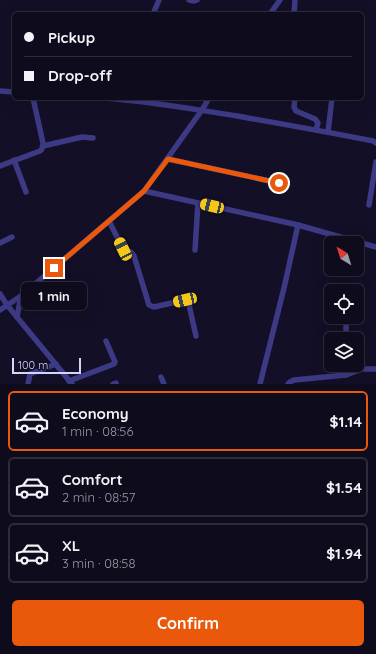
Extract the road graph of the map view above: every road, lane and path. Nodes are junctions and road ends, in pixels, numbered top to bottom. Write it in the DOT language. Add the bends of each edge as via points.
graph roads {
  1 [pos="159,0"];
  2 [pos="188,0"];
  3 [pos="197,0"];
  4 [pos="280,0"];
  5 [pos="295,0"];
  6 [pos="155,12"];
  7 [pos="271,12"];
  8 [pos="294,12"];
  9 [pos="0,91"];
  10 [pos="12,92"];
  11 [pos="32,100"];
  12 [pos="128,100"];
  13 [pos="208,100"];
  14 [pos="295,100"];
  15 [pos="332,100"];
  16 [pos="202,110"];
  17 [pos="316,130"];
  18 [pos="328,132"];
  19 [pos="93,138"];
  20 [pos="376,143"];
  21 [pos="43,146"];
  22 [pos="168,159"];
  23 [pos="14,160"];
  24 [pos="376,162"];
  25 [pos="0,166"];
  26 [pos="279,183"];
  27 [pos="144,191"];
  28 [pos="26,192"];
  29 [pos="198,203"];
  30 [pos="369,205"];
  31 [pos="109,221"];
  32 [pos="298,226"];
  33 [pos="12,236"];
  34 [pos="0,243"];
  35 [pos="376,247"];
  36 [pos="195,250"];
  37 [pos="0,294"];
  38 [pos="20,296"];
  39 [pos="7,305"];
  40 [pos="0,310"];
  41 [pos="17,317"];
  42 [pos="196,336"];
  43 [pos="106,341"];
  44 [pos="56,364"];
  45 [pos="376,369"];
  46 [pos="346,375"];
  47 [pos="161,377"];
  48 [pos="70,382"];
  49 [pos="28,384"];
  50 [pos="164,384"];
  51 [pos="260,384"];
  52 [pos="288,384"];
  1 -- 6 [label="street"];
  2 -- 3 [label="street"];
  4 -- 7 [label="street"];
  5 -- 8 [label="street"];
  9 -- 10 [label="street"];
  11 -- 21 [label="street"];
  12 -- 16 [label="street"];
  13 -- 16 [label="street"];
  14 -- 17 [label="street" via="294,109 315,119 318,123"];
  15 -- 18 [label="street"];
  16 -- 17 [label="street"];
  16 -- 22 [label="street"];
  17 -- 18 [label="street"];
  18 -- 20 [label="street"];
  19 -- 21 [label="street" via="82,137"];
  21 -- 23 [label="street" via="40,151"];
  22 -- 26 [label="street"];
  22 -- 27 [label="street"];
  23 -- 25 [label="street"];
  23 -- 28 [label="street"];
  24 -- 30 [label="street"];
  27 -- 29 [label="street"];
  27 -- 31 [label="street"];
  29 -- 32 [label="street"];
  29 -- 36 [label="street"];
  31 -- 38 [label="street"];
  31 -- 42 [label="street" via="123,249 134,256 149,305 154,307 185,300 189,305"];
  32 -- 35 [label="street"];
  32 -- 51 [label="street"];
  33 -- 34 [label="street"];
  37 -- 39 [label="street"];
  38 -- 39 [label="street"];
  38 -- 41 [label="street"];
  39 -- 40 [label="street"];
  39 -- 41 [label="street"];
  41 -- 44 [label="street"];
  43 -- 48 [label="street" via="114,364"];
  44 -- 48 [label="street"];
  44 -- 49 [label="street" via="30,374"];
  45 -- 46 [label="street" via="362,369"];
  46 -- 52 [label="street" via="294,380"];
  47 -- 50 [label="street"];
}
